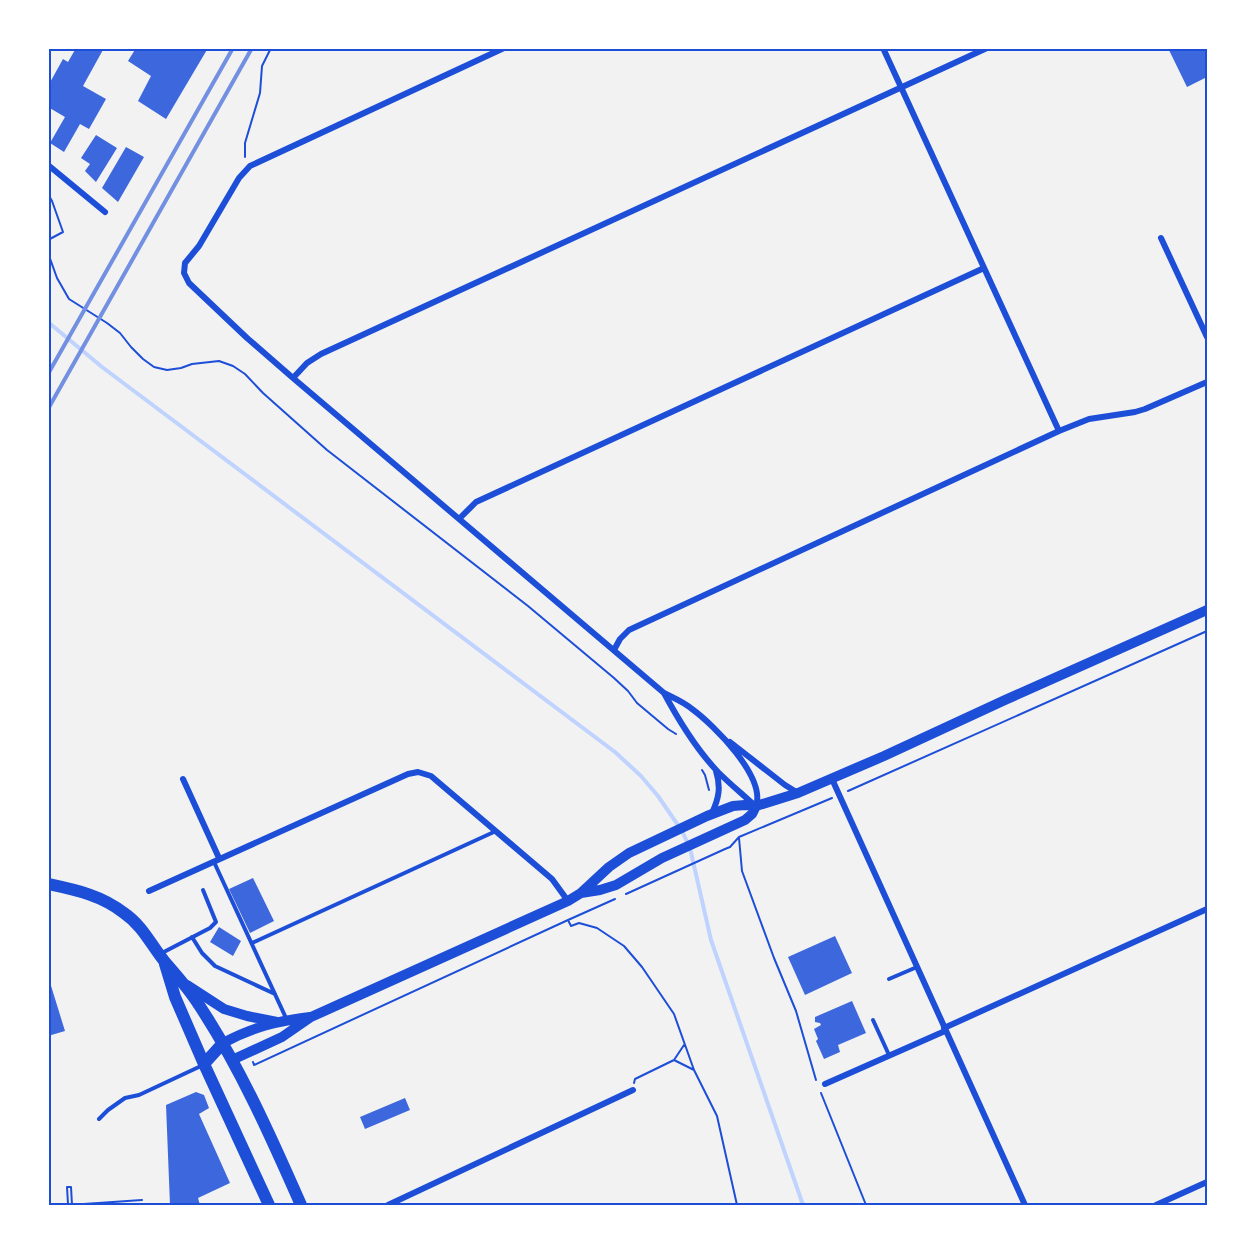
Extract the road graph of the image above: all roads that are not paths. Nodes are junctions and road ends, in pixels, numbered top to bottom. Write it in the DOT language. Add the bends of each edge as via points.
graph roads {
  1 [pos="502,48"];
  2 [pos="883,48"];
  3 [pos="987,48"];
  4 [pos="901,87"];
  5 [pos="48,165"];
  6 [pos="105,213"];
  7 [pos="1161,238"];
  8 [pos="984,268"];
  9 [pos="1207,337"];
  10 [pos="293,378"];
  11 [pos="1207,382"];
  12 [pos="1059,431"];
  13 [pos="459,519"];
  14 [pos="1207,610"];
  15 [pos="614,650"];
  16 [pos="664,693"];
  17 [pos="720,734"];
  18 [pos="715,768"];
  19 [pos="183,778"];
  20 [pos="832,779"];
  21 [pos="798,793"];
  22 [pos="756,806"];
  23 [pos="710,815"];
  24 [pos="496,831"];
  25 [pos="216,860"];
  26 [pos="48,884"];
  27 [pos="203,890"];
  28 [pos="149,891"];
  29 [pos="581,893"];
  30 [pos="568,901"];
  31 [pos="1207,909"];
  32 [pos="192,937"];
  33 [pos="252,943"];
  34 [pos="162,957"];
  35 [pos="917,967"];
  36 [pos="889,979"];
  37 [pos="184,983"];
  38 [pos="275,994"];
  39 [pos="311,1017"];
  40 [pos="873,1020"];
  41 [pos="282,1021"];
  42 [pos="945,1029"];
  43 [pos="223,1043"];
  44 [pos="889,1056"];
  45 [pos="232,1060"];
  46 [pos="204,1064"];
  47 [pos="822,1086"];
  48 [pos="633,1090"];
  49 [pos="99,1119"];
  50 [pos="1207,1182"];
  51 [pos="269,1205"];
  52 [pos="301,1205"];
  53 [pos="388,1205"];
  54 [pos="1025,1205"];
  55 [pos="1156,1205"];
  1 -- 10 [label="street" via="250,166 185,263 189,283"];
  2 -- 4 [label="street"];
  3 -- 4 [label="street"];
  4 -- 8 [label="street"];
  4 -- 10 [label="street" via="321,354"];
  5 -- 6 [label="street"];
  7 -- 9 [label="street"];
  8 -- 12 [label="street"];
  8 -- 13 [label="street" via="476,502"];
  10 -- 13 [label="street"];
  11 -- 12 [label="street" via="1145,409 1099,417"];
  12 -- 15 [label="street" via="629,630"];
  13 -- 15 [label="street"];
  14 -- 20 [label="main road"];
  15 -- 16 [label="street"];
  16 -- 17 [label="street" via="692,709"];
  16 -- 18 [label="street"];
  17 -- 21 [label="street"];
  17 -- 22 [label="street" via="747,769 757,795"];
  18 -- 22 [label="street"];
  18 -- 23 [label="street" via="720,789"];
  19 -- 25 [label="street"];
  20 -- 21 [label="main road"];
  20 -- 35 [label="street"];
  21 -- 22 [label="main road"];
  22 -- 23 [label="main road" via="736,805"];
  22 -- 29 [label="main road" via="745,820 662,858 616,885"];
  23 -- 29 [label="main road" via="630,853"];
  24 -- 25 [label="street" via="431,776 416,772"];
  24 -- 30 [label="street" via="555,882"];
  24 -- 33 [label="lane"];
  25 -- 28 [label="street"];
  25 -- 33 [label="lane"];
  26 -- 34 [label="main road" via="93,895 118,908 140,927"];
  27 -- 32 [label="lane" via="216,921"];
  29 -- 30 [label="main road"];
  30 -- 39 [label="main road"];
  31 -- 42 [label="street"];
  32 -- 34 [label="lane"];
  32 -- 38 [label="lane" via="215,966"];
  33 -- 38 [label="lane"];
  34 -- 37 [label="main road"];
  34 -- 46 [label="main road"];
  35 -- 36 [label="lane"];
  35 -- 42 [label="street"];
  37 -- 41 [label="main road" via="228,1010"];
  37 -- 43 [label="main road"];
  38 -- 41 [label="lane"];
  39 -- 41 [label="main road"];
  39 -- 45 [label="main road" via="282,1037"];
  40 -- 44 [label="lane"];
  41 -- 43 [label="main road"];
  42 -- 44 [label="street"];
  42 -- 54 [label="street"];
  43 -- 45 [label="main road"];
  43 -- 46 [label="main road"];
  44 -- 47 [label="street"];
  45 -- 46 [label="main road"];
  45 -- 52 [label="main road"];
  46 -- 49 [label="lane" via="128,1097"];
  46 -- 51 [label="main road"];
  48 -- 53 [label="street"];
  50 -- 55 [label="street"];
}
